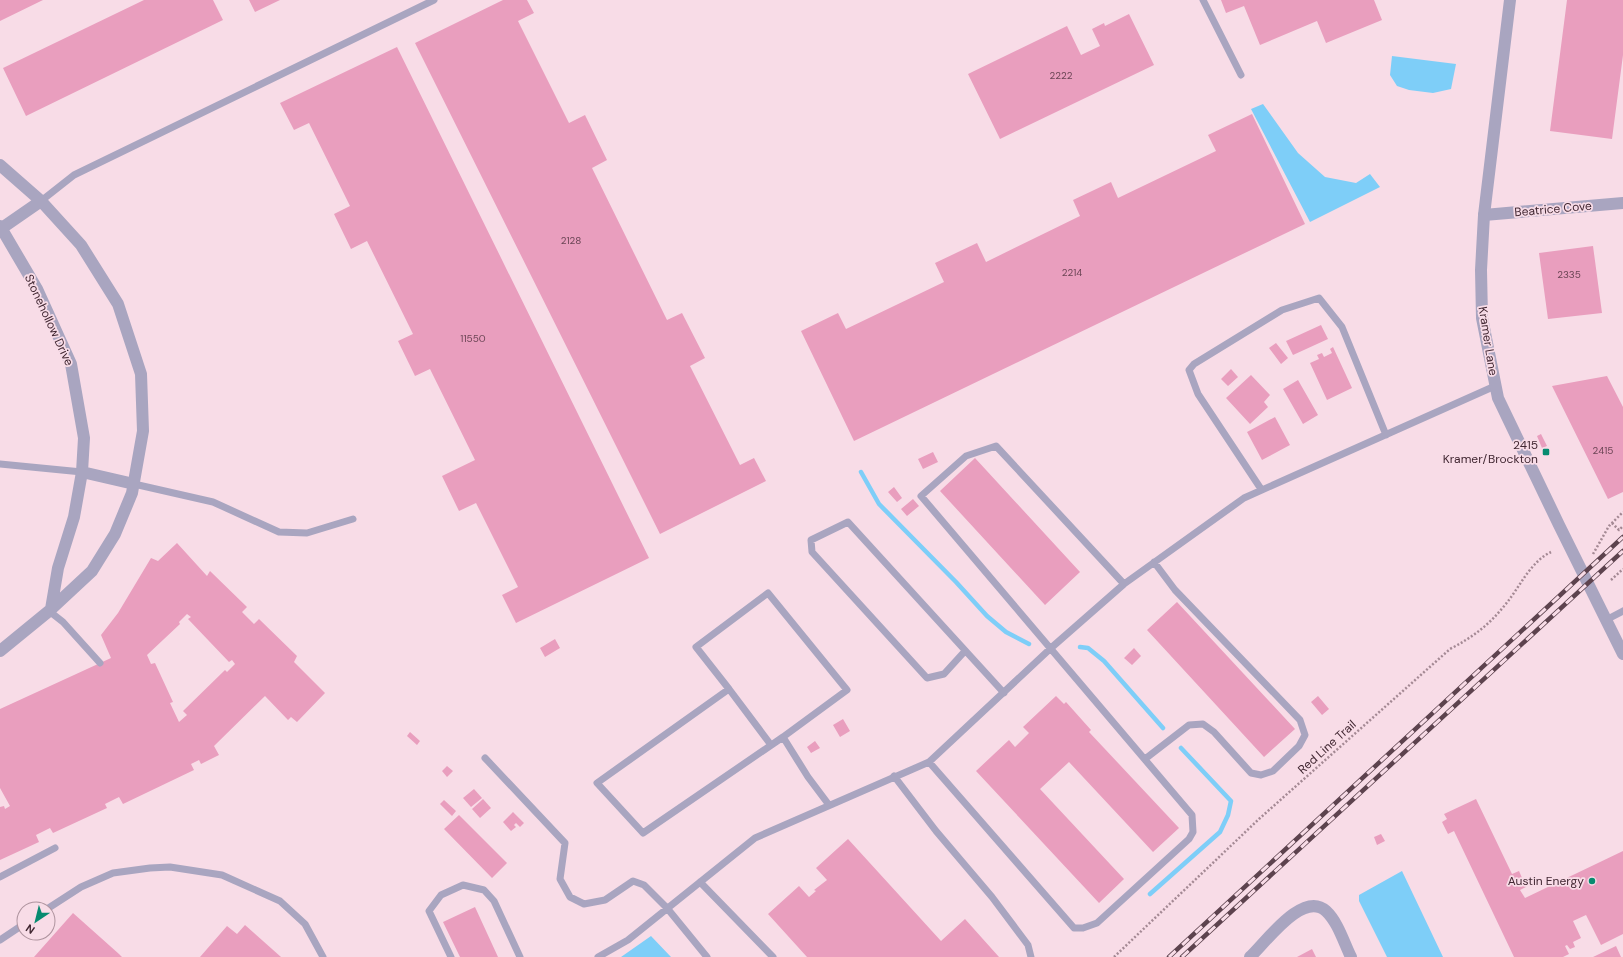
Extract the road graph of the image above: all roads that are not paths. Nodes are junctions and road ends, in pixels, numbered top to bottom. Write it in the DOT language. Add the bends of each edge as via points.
graph roads {
  1 [pos="434,0"];
  2 [pos="1203,0"];
  3 [pos="1510,0"];
  4 [pos="1241,76"];
  5 [pos="0,165"];
  6 [pos="41,201"];
  7 [pos="1623,203"];
  8 [pos="1484,215"];
  9 [pos="1,227"];
  10 [pos="1495,386"];
  11 [pos="1386,435"];
  12 [pos="0,464"];
  13 [pos="82,472"];
  14 [pos="134,484"];
  15 [pos="1261,489"];
  16 [pos="353,519"];
  17 [pos="1154,562"];
  18 [pos="1124,584"];
  19 [pos="50,610"];
  20 [pos="1623,612"];
  21 [pos="1606,620"];
  22 [pos="1051,648"];
  23 [pos="0,651"];
  24 [pos="965,651"];
  25 [pos="1623,654"];
  26 [pos="100,663"];
  27 [pos="728,689"];
  28 [pos="1004,693"];
  29 [pos="783,737"];
  30 [pos="771,745"];
  31 [pos="485,758"];
  32 [pos="1145,760"];
  33 [pos="929,762"];
  34 [pos="894,776"];
  35 [pos="829,805"];
  36 [pos="55,848"];
  37 [pos="0,876"];
  38 [pos="700,882"];
  39 [pos="56,903"];
  40 [pos="667,908"];
  41 [pos="16,929"];
  42 [pos="0,940"];
  43 [pos="324,957"];
  44 [pos="451,957"];
  45 [pos="520,957"];
  46 [pos="598,957"];
  47 [pos="707,957"];
  48 [pos="774,957"];
  49 [pos="1031,957"];
  50 [pos="1250,957"];
  51 [pos="1351,957"];
  1 -- 6 [label="lane" via="74,175"];
  2 -- 4 [label="lane"];
  3 -- 8 [label="street, Kramer Lane"];
  5 -- 6 [label="street"];
  6 -- 9 [label="street"];
  6 -- 14 [label="street" via="81,245 118,304 139,367 143,431"];
  7 -- 8 [label="street, Beatrice Cove"];
  8 -- 10 [label="street, Kramer Lane" via="1480,270 1482,318"];
  9 -- 13 [label="street, Stonehollow Drive" via="37,289 71,364 84,438"];
  10 -- 11 [label="lane"];
  10 -- 21 [label="street, Kramer Lane" via="1503,408"];
  11 -- 15 [label="lane"];
  11 -- 15 [label="lane" via="1342,327 1319,298 1282,310 1194,364 1189,370 1198,394"];
  12 -- 13 [label="lane"];
  13 -- 14 [label="street"];
  13 -- 19 [label="street, Stonehollow Drive" via="74,517 58,568"];
  14 -- 16 [label="lane" via="213,502 279,532 307,534"];
  14 -- 19 [label="street" via="116,534 92,571"];
  15 -- 17 [label="lane" via="1244,498"];
  17 -- 18 [label="lane"];
  17 -- 32 [label="lane" via="1175,590 1300,720 1305,735 1299,746 1273,771 1261,775 1251,772 1214,732 1203,724 1189,725"];
  18 -- 22 [label="lane"];
  18 -- 22 [label="lane" via="996,446 966,456 921,496"];
  19 -- 23 [label="street"];
  19 -- 26 [label="lane"];
  20 -- 21 [label="lane"];
  21 -- 25 [label="street, Kramer Lane"];
  22 -- 28 [label="lane"];
  22 -- 32 [label="lane"];
  24 -- 24 [label="lane" via="944,674 927,678 812,552 810,540 848,522"];
  24 -- 28 [label="lane"];
  27 -- 29 [label="lane" via="696,647 768,592 847,690"];
  27 -- 30 [label="lane"];
  27 -- 30 [label="lane" via="597,783 643,833"];
  28 -- 33 [label="lane"];
  29 -- 30 [label="lane"];
  29 -- 35 [label="lane"];
  31 -- 40 [label="lane" via="565,843 560,879 570,897 584,904 605,900 632,881 644,885"];
  32 -- 33 [label="lane" via="1192,815 1193,832 1190,839 1097,923 1083,928 1074,928"];
  33 -- 34 [label="lane"];
  34 -- 35 [label="lane"];
  34 -- 49 [label="lane" via="992,897 1028,945"];
  35 -- 38 [label="lane" via="755,838"];
  36 -- 37 [label="lane"];
  38 -- 40 [label="lane"];
  38 -- 48 [label="lane"];
  39 -- 43 [label="lane" via="81,887 113,873 170,867 222,875 280,901 306,924"];
  40 -- 46 [label="lane" via="628,940"];
  40 -- 47 [label="lane"];
  41 -- 42 [label="lane"];
  44 -- 45 [label="lane" via="429,911 441,895 463,885 484,890 494,901"];
  50 -- 51 [label="street" via="1290,916 1314,905 1331,917"];
}
